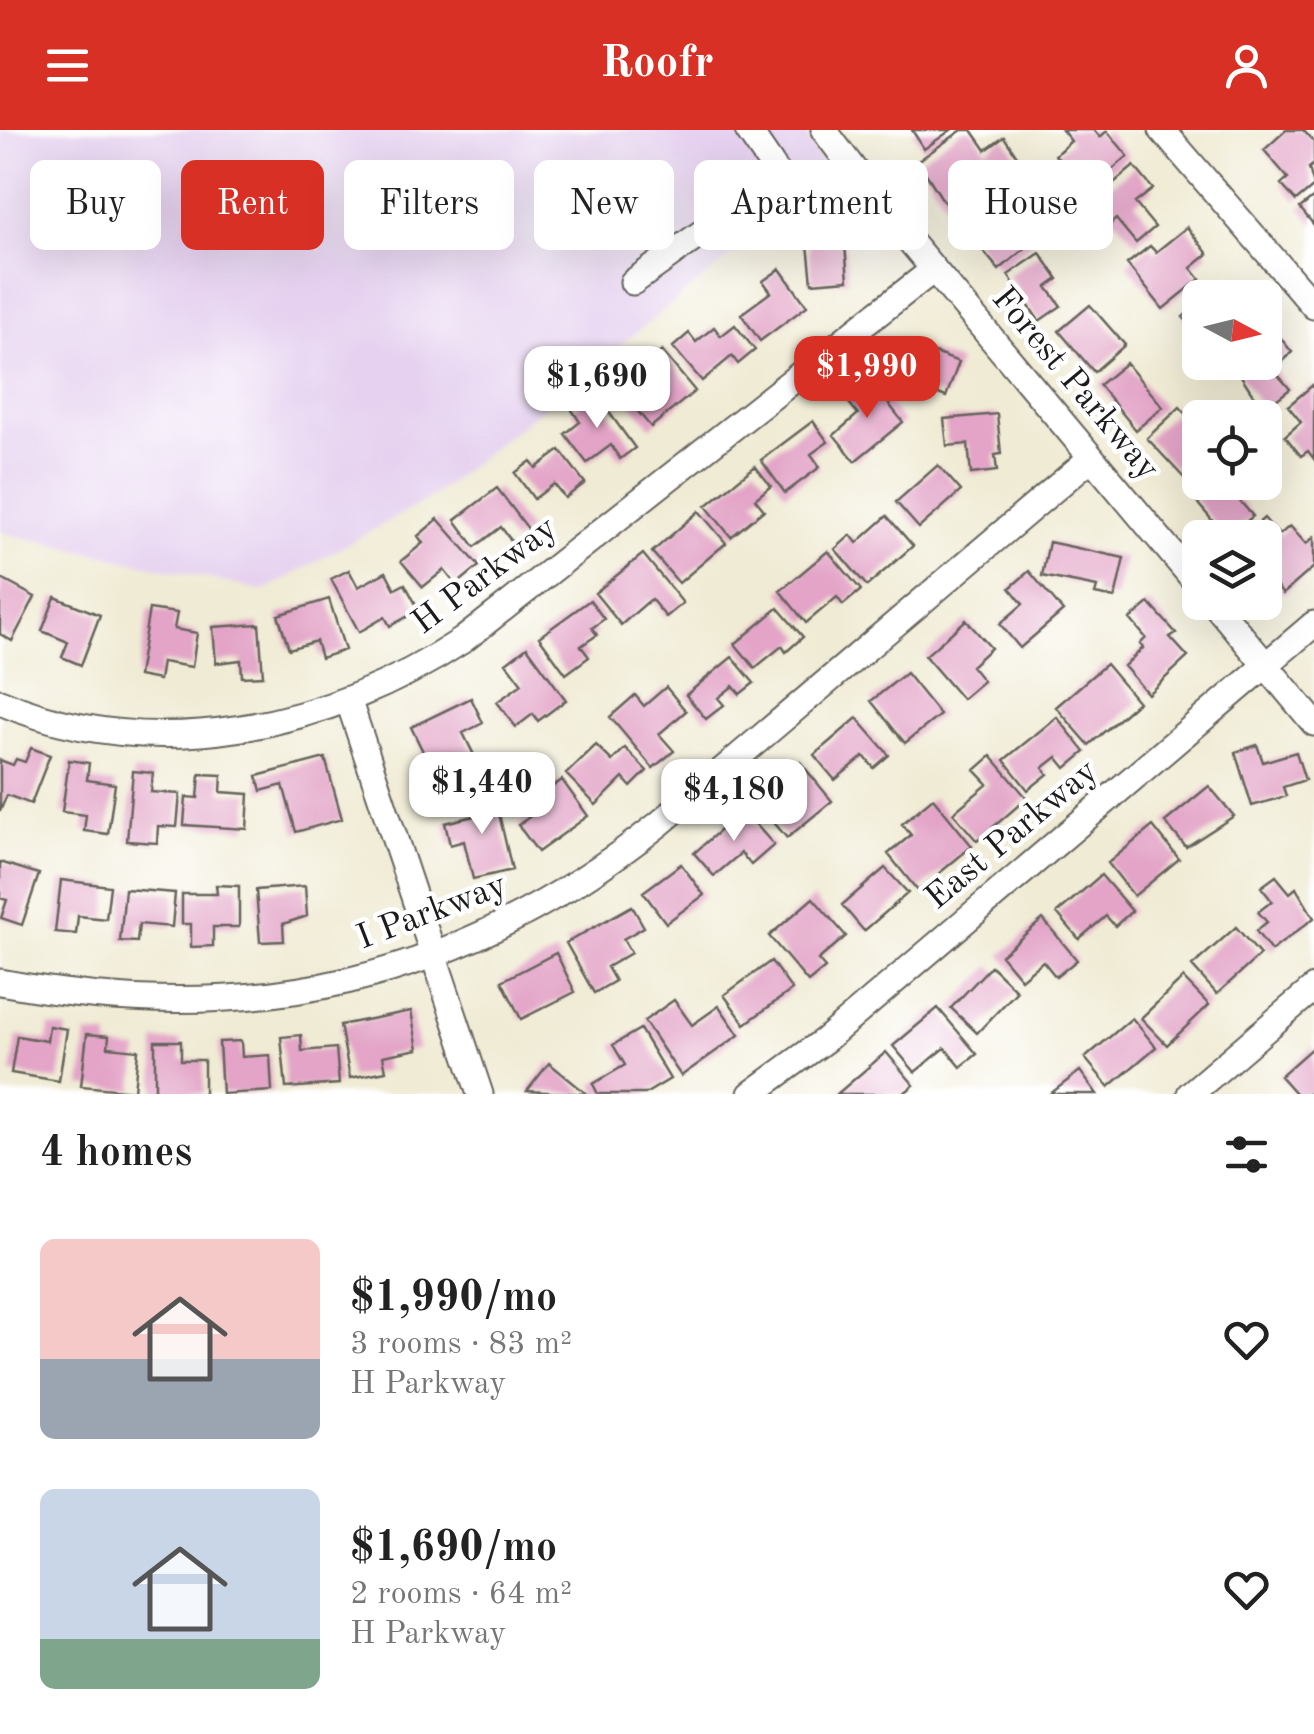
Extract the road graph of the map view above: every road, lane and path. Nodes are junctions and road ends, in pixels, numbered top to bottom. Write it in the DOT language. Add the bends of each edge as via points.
graph roads {
  1 [pos="748,130"];
  2 [pos="824,130"];
  3 [pos="1162,130"];
  4 [pos="933,270"];
  5 [pos="634,282"];
  6 [pos="1314,306"];
  7 [pos="1091,458"];
  8 [pos="1182,567"];
  9 [pos="1228,620"];
  10 [pos="1314,624"];
  11 [pos="1265,665"];
  12 [pos="0,702"];
  13 [pos="349,702"];
  14 [pos="1314,723"];
  15 [pos="433,956"];
  16 [pos="0,982"];
  17 [pos="1314,988"];
  18 [pos="480,1094"];
  19 [pos="752,1094"];
  20 [pos="1190,1094"];
  1 -- 5 [label="street" via="780,177"];
  2 -- 4 [label="street, Forest Parkway"];
  3 -- 6 [label="street"];
  4 -- 7 [label="street, Forest Parkway"];
  4 -- 13 [label="street, H Parkway" via="464,640"];
  7 -- 8 [label="street, Forest Parkway"];
  7 -- 15 [label="street, I Parkway" via="620,855 532,911"];
  9 -- 11 [label="street"];
  10 -- 11 [label="street, East Parkway"];
  11 -- 14 [label="street"];
  11 -- 19 [label="street, East Parkway" via="826,1040"];
  12 -- 13 [label="street, H Parkway" via="107,730 183,734 260,726"];
  13 -- 15 [label="street"];
  15 -- 16 [label="street, I Parkway" via="310,990 200,1001 74,996"];
  15 -- 18 [label="street"];
  17 -- 20 [label="street"];
}
